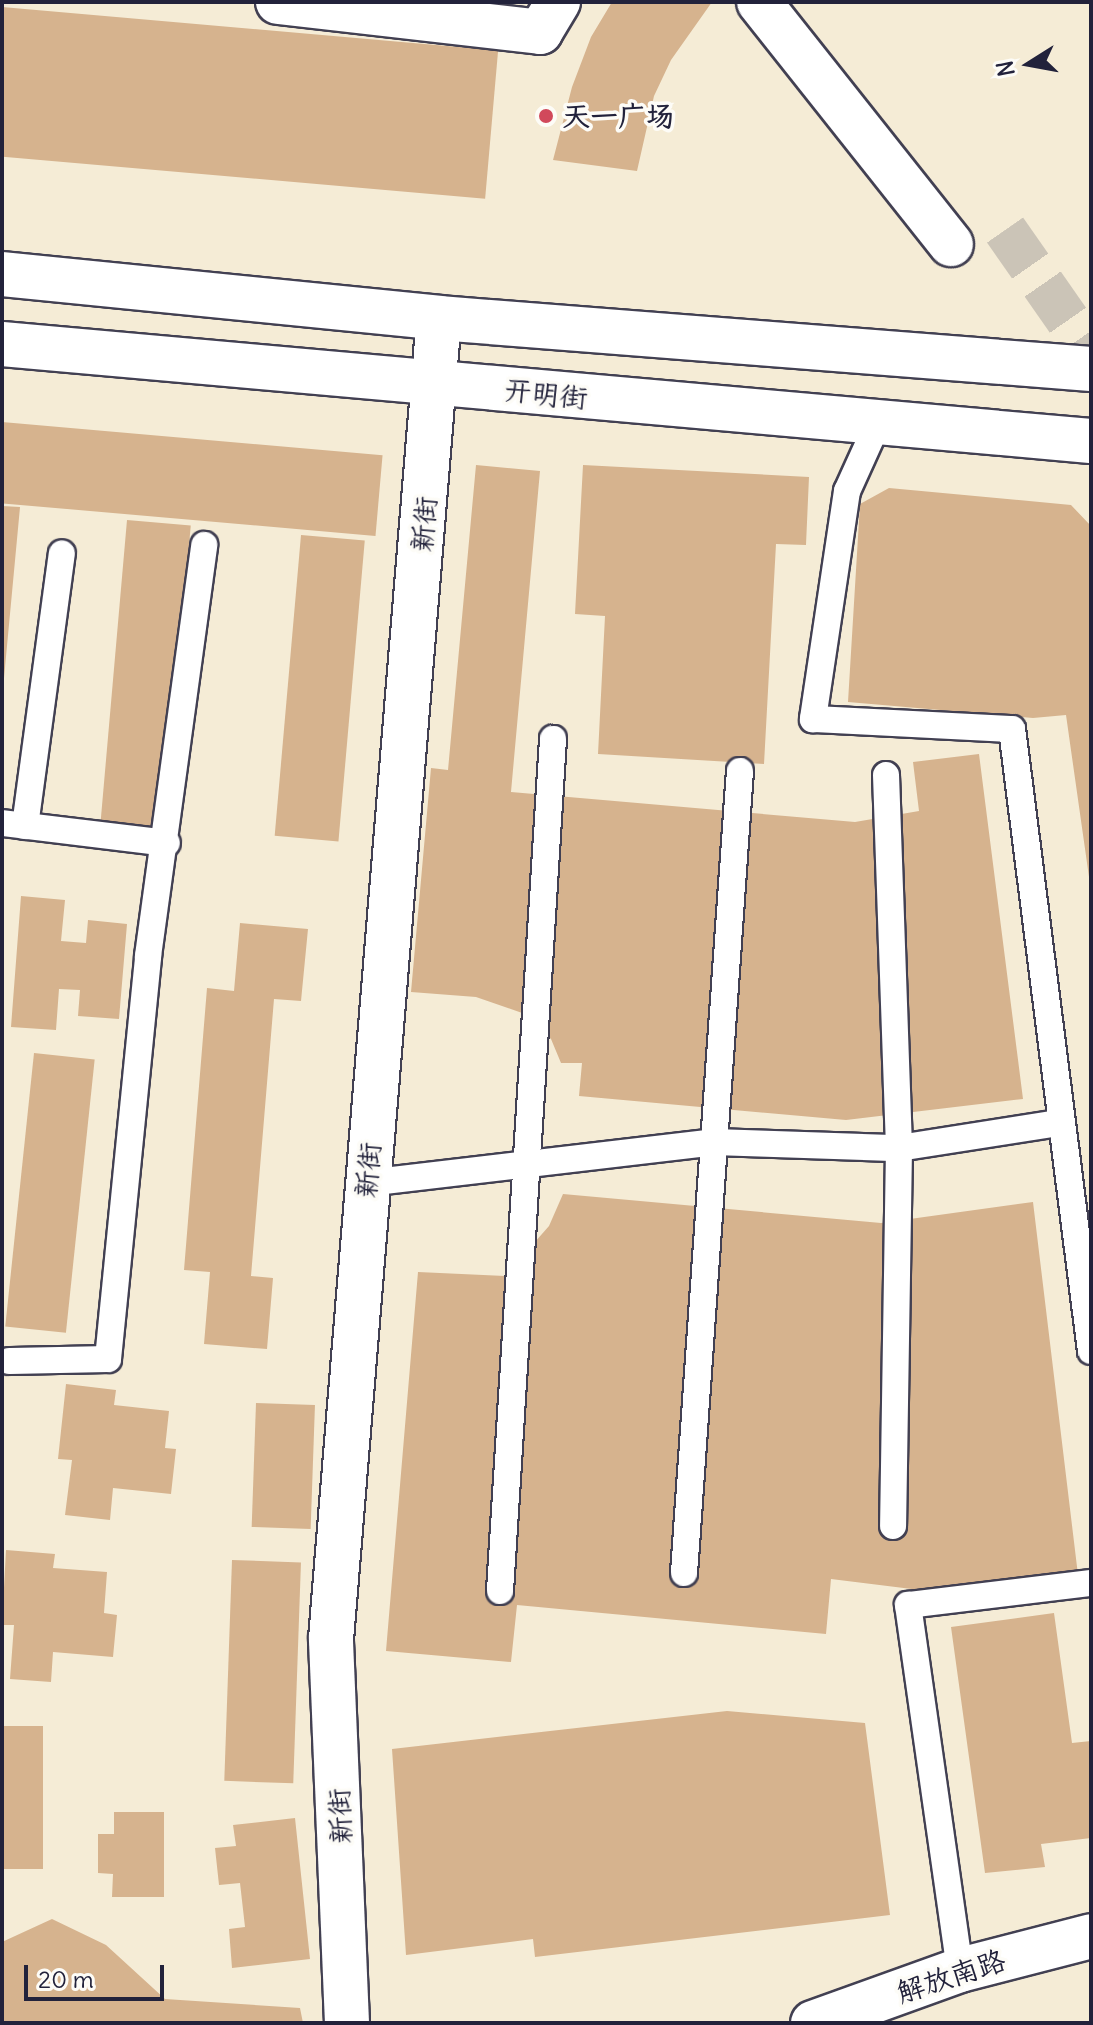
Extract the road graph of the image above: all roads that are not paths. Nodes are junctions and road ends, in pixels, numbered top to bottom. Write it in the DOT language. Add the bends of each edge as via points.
graph roads {
  1 [pos="278,2"];
  2 [pos="558,2"];
  3 [pos="759,2"];
  4 [pos="951,244"];
  5 [pos="2,274"];
  6 [pos="439,318"];
  7 [pos="2,344"];
  8 [pos="1091,369"];
  9 [pos="436,383"];
  10 [pos="877,425"];
  11 [pos="1091,441"];
  12 [pos="204,545"];
  13 [pos="62,553"];
  14 [pos="553,739"];
  15 [pos="740,771"];
  16 [pos="886,775"];
  17 [pos="14,825"];
  18 [pos="167,843"];
  19 [pos="1059,1123"];
  20 [pos="714,1142"];
  21 [pos="899,1148"];
  22 [pos="527,1161"];
  23 [pos="367,1183"];
  24 [pos="1091,1351"];
  25 [pos="4,1367"];
  26 [pos="893,1526"];
  27 [pos="684,1573"];
  28 [pos="1091,1583"];
  29 [pos="500,1591"];
  30 [pos="1091,1936"];
  31 [pos="960,1970"];
  32 [pos="347,2023"];
  33 [pos="813,2023"];
  1 -- 2 [label="street" via="540,32"];
  3 -- 4 [label="street"];
  5 -- 6 [label="street"];
  6 -- 8 [label="street"];
  6 -- 9 [label="street, 新街"];
  7 -- 9 [label="street, 开明街"];
  9 -- 10 [label="street, 开明街"];
  9 -- 23 [label="street, 新街"];
  10 -- 11 [label="street, 开明街"];
  10 -- 19 [label="lane" via="847,491 813,719 1012,729"];
  12 -- 18 [label="lane"];
  13 -- 17 [label="lane"];
  14 -- 22 [label="lane"];
  15 -- 20 [label="lane"];
  16 -- 21 [label="lane"];
  17 -- 18 [label="lane"];
  18 -- 25 [label="lane" via="148,956 108,1359"];
  19 -- 21 [label="lane"];
  19 -- 24 [label="lane"];
  20 -- 21 [label="lane"];
  20 -- 22 [label="lane"];
  20 -- 27 [label="lane"];
  21 -- 26 [label="lane"];
  22 -- 23 [label="lane"];
  22 -- 29 [label="lane"];
  23 -- 32 [label="street, 新街" via="331,1639"];
  28 -- 31 [label="lane" via="908,1605"];
  30 -- 31 [label="street, 解放南路"];
  31 -- 33 [label="street, 解放南路"];
}
